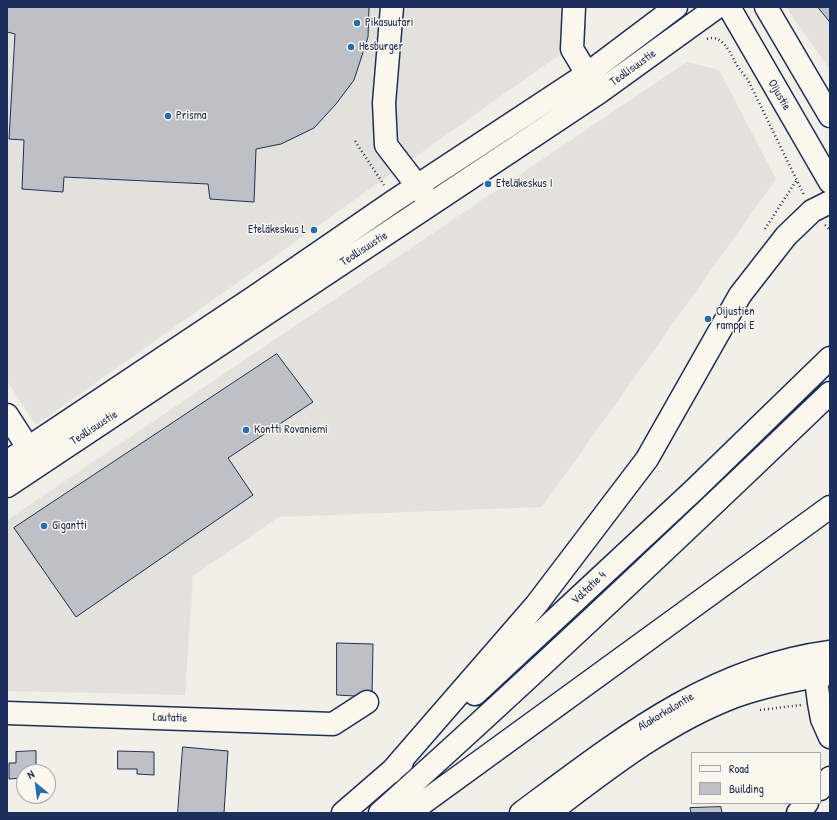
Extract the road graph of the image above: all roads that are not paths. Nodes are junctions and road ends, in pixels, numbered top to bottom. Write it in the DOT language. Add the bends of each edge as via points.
graph roads {
  1 [pos="392,7"];
  2 [pos="574,7"];
  3 [pos="676,7"];
  4 [pos="717,7"];
  5 [pos="729,7"];
  6 [pos="766,7"];
  7 [pos="587,74"];
  8 [pos="598,93"];
  9 [pos="830,116"];
  10 [pos="830,182"];
  11 [pos="418,186"];
  12 [pos="432,204"];
  13 [pos="821,207"];
  14 [pos="830,358"];
  15 [pos="830,393"];
  16 [pos="7,415"];
  17 [pos="33,456"];
  18 [pos="7,462"];
  19 [pos="7,486"];
  20 [pos="830,507"];
  21 [pos="821,653"];
  22 [pos="822,676"];
  23 [pos="367,702"];
  24 [pos="7,713"];
  25 [pos="830,737"];
  26 [pos="391,772"];
  27 [pos="830,778"];
  28 [pos="821,788"];
  29 [pos="806,804"];
  30 [pos="343,813"];
  31 [pos="380,813"];
  32 [pos="409,813"];
  33 [pos="521,813"];
  34 [pos="549,813"];
  35 [pos="798,813"];
  1 -- 11 [label="main road" via="384,103 386,145"];
  2 -- 7 [label="main road" via="572,49"];
  3 -- 7 [label="main road, Teollisuustie"];
  4 -- 8 [label="main road, Teollisuustie"];
  5 -- 10 [label="main road, Oijustie"];
  6 -- 9 [label="main road"];
  7 -- 8 [label="main road"];
  7 -- 11 [label="main road, Teollisuustie"];
  8 -- 12 [label="main road, Teollisuustie"];
  11 -- 12 [label="main road"];
  11 -- 17 [label="main road, Teollisuustie"];
  12 -- 17 [label="main road, Teollisuustie"];
  13 -- 26 [label="main road" via="786,236 740,295 647,459 536,605"];
  14 -- 26 [label="main road, Valtatie 4" via="694,490"];
  15 -- 31 [label="main road, Valtatie 4" via="707,511"];
  16 -- 17 [label="main road"];
  17 -- 18 [label="main road, Teollisuustie"];
  17 -- 19 [label="main road, Teollisuustie"];
  20 -- 32 [label="main road"];
  21 -- 22 [label="main road"];
  21 -- 33 [label="main road, Alakorkalontie" via="778,662 741,674 687,699 615,743"];
  22 -- 25 [label="main road" via="819,703 822,719"];
  22 -- 34 [label="main road, Alakorkalontie" via="774,685 733,698 683,722 616,762"];
  23 -- 24 [label="main road, Lautatie" via="334,724"];
  26 -- 30 [label="main road, Valtatie 4"];
  27 -- 28 [label="main road"];
  29 -- 35 [label="main road"];
}
